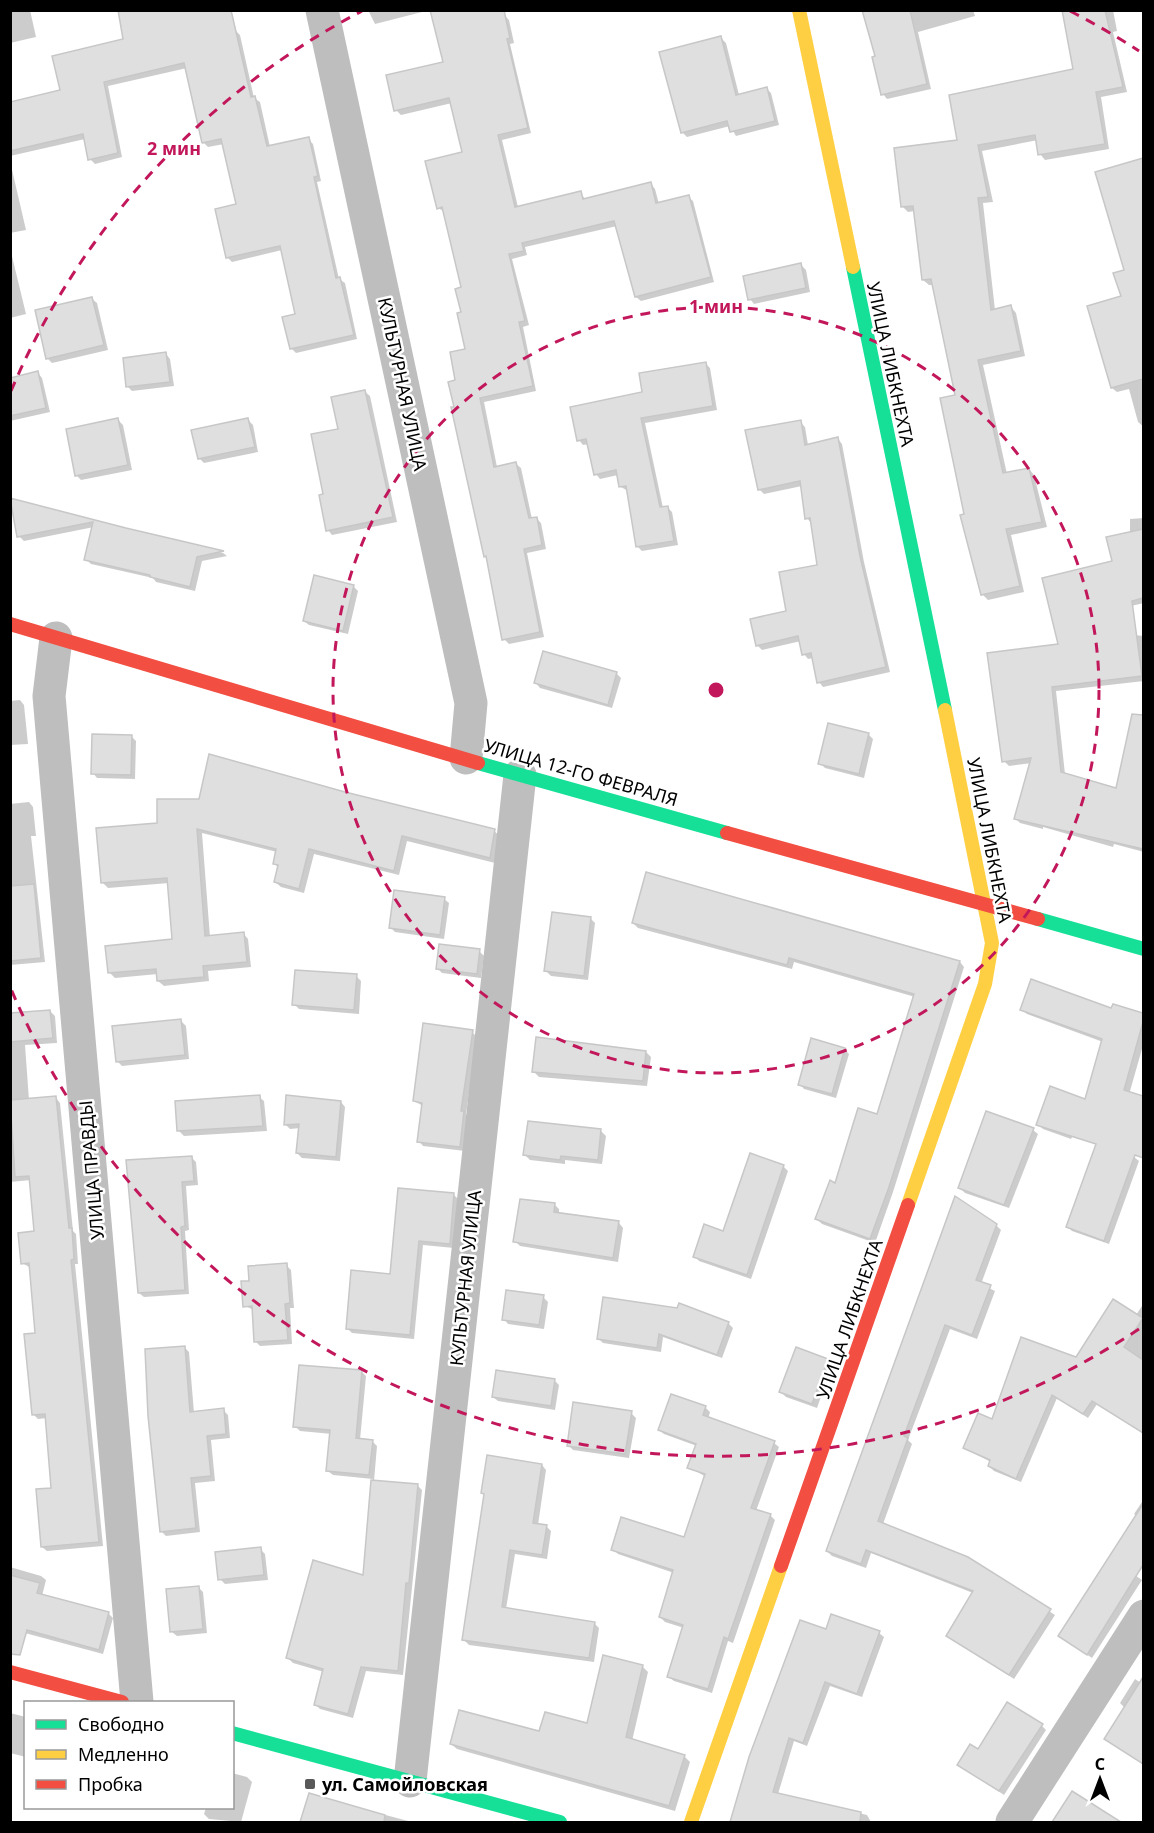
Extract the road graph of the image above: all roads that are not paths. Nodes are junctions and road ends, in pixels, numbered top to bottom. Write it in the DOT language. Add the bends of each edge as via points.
graph roads {
  1 [pos="322,10"];
  2 [pos="799,10"];
  3 [pos="10,624"];
  4 [pos="56,638"];
  5 [pos="466,758"];
  6 [pos="520,775"];
  7 [pos="986,905"];
  8 [pos="1143,949"];
  9 [pos="1143,1616"];
  10 [pos="10,1672"];
  11 [pos="118,1701"];
  12 [pos="137,1701"];
  13 [pos="234,1734"];
  14 [pos="410,1781"];
  15 [pos="560,1822"];
  16 [pos="691,1822"];
  17 [pos="1012,1822"];
  1 -- 5 [label="street, КУЛЬТУРНАЯ УЛИЦА" via="471,703"];
  2 -- 7 [label="street, УЛИЦА ЛИБКНЕХТА"];
  3 -- 4 [label="street, УЛИЦА 12-ГО ФЕВРАЛЯ"];
  4 -- 5 [label="street, УЛИЦА 12-ГО ФЕВРАЛЯ"];
  4 -- 12 [label="street, УЛИЦА ПРАВДЫ" via="49,696"];
  5 -- 6 [label="street, УЛИЦА 12-ГО ФЕВРАЛЯ"];
  6 -- 7 [label="street, УЛИЦА 12-ГО ФЕВРАЛЯ"];
  6 -- 14 [label="street, КУЛЬТУРНАЯ УЛИЦА"];
  7 -- 8 [label="street, УЛИЦА 12-ГО ФЕВРАЛЯ"];
  7 -- 16 [label="street, УЛИЦА ЛИБКНЕХТА" via="992,943 985,984"];
  9 -- 17 [label="street"];
  10 -- 11 [label="street"];
  13 -- 14 [label="street"];
  14 -- 15 [label="street"];
}
